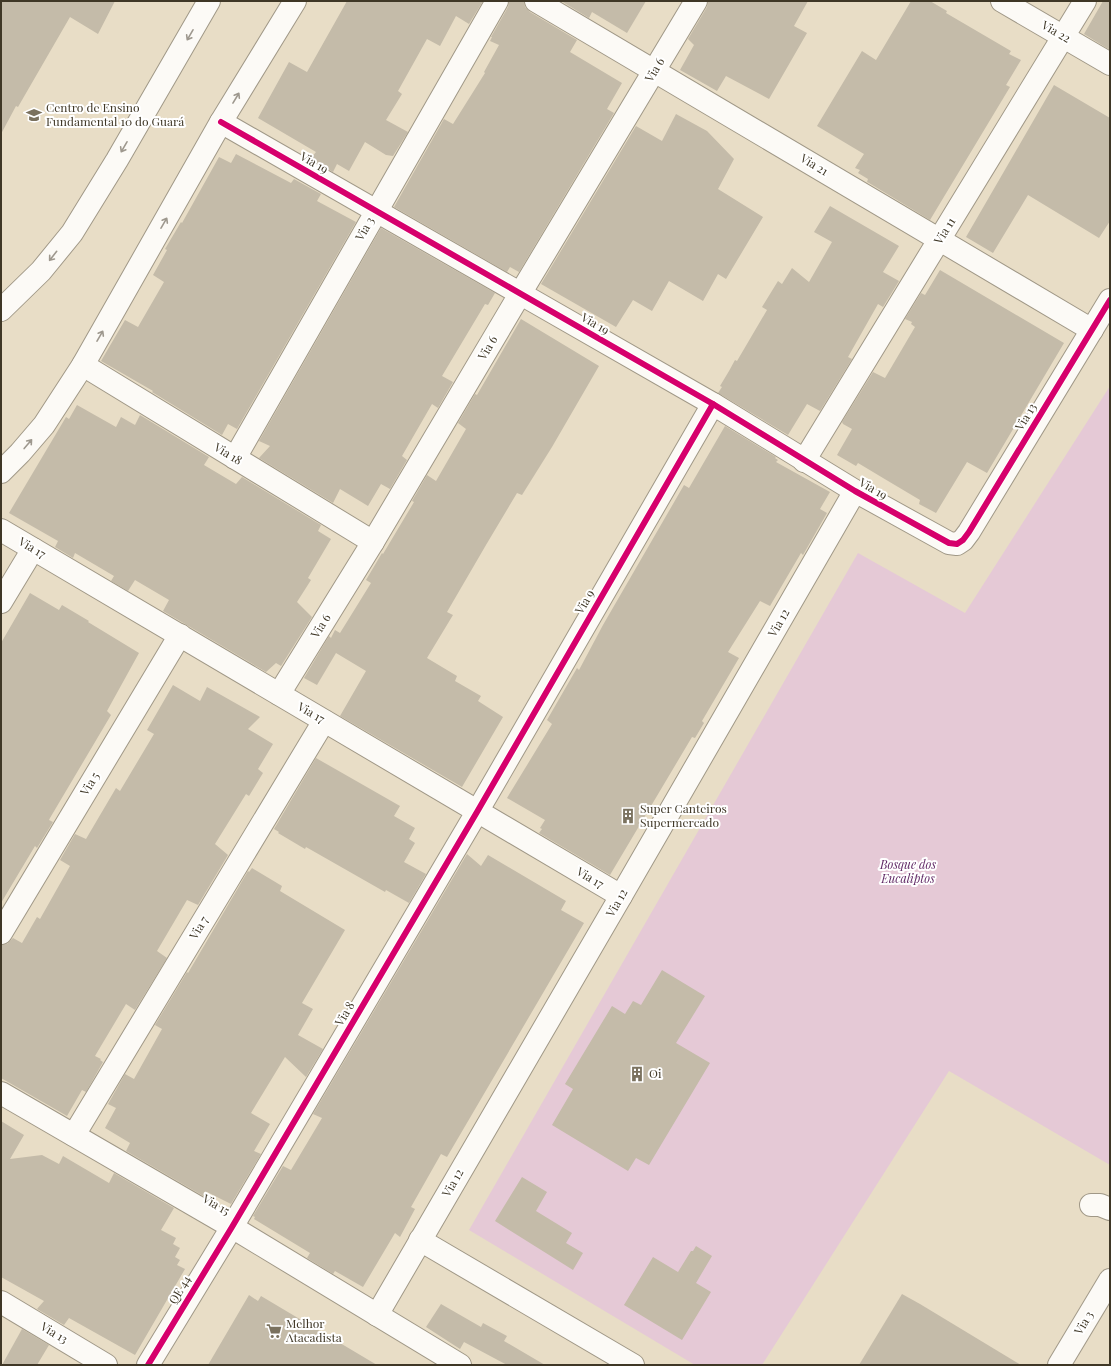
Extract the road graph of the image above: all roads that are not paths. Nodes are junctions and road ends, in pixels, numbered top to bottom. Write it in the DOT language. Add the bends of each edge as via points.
graph roads {
  1 [pos="209,1"];
  2 [pos="295,1"];
  3 [pos="497,1"];
  4 [pos="536,1"];
  5 [pos="696,1"];
  6 [pos="1002,1"];
  7 [pos="1085,1"];
  8 [pos="1064,37"];
  9 [pos="1110,64"];
  10 [pos="655,71"];
  11 [pos="221,122"];
  12 [pos="376,211"];
  13 [pos="939,239"];
  14 [pos="520,294"];
  15 [pos="1110,300"];
  16 [pos="1,310"];
  17 [pos="1092,330"];
  18 [pos="83,365"];
  19 [pos="713,404"];
  20 [pos="235,458"];
  21 [pos="804,461"];
  22 [pos="1,472"];
  23 [pos="855,491"];
  24 [pos="1,530"];
  25 [pos="373,542"];
  26 [pos="957,544"];
  27 [pos="33,549"];
  28 [pos="1,602"];
  29 [pos="180,636"];
  30 [pos="279,694"];
  31 [pos="324,721"];
  32 [pos="477,812"];
  33 [pos="621,896"];
  34 [pos="1,933"];
  35 [pos="1,1093"];
  36 [pos="74,1135"];
  37 [pos="232,1227"];
  38 [pos="420,1240"];
  39 [pos="1110,1280"];
  40 [pos="1,1302"];
  41 [pos="377,1315"];
  42 [pos="106,1365"];
  43 [pos="148,1365"];
  44 [pos="460,1365"];
  45 [pos="633,1365"];
  46 [pos="1059,1365"];
  1 -- 16 [label="street, one-way" via="72,233 41,271"];
  11 -- 2 [label="street, one-way"];
  3 -- 12 [label="street, Via 3"];
  4 -- 10 [label="street, Via 21"];
  5 -- 10 [label="street, Via 6"];
  6 -- 8 [label="street, Via 22"];
  7 -- 8 [label="street, Via 11"];
  8 -- 9 [label="street, Via 22"];
  8 -- 13 [label="street, Via 11"];
  10 -- 13 [label="street, Via 21"];
  10 -- 14 [label="street, Via 6"];
  11 -- 12 [label="street, Via 19"];
  18 -- 11 [label="street, one-way"];
  12 -- 14 [label="street, Via 19"];
  12 -- 20 [label="street, Via 3"];
  13 -- 17 [label="street, Via 21"];
  13 -- 21 [label="street, Via 11"];
  14 -- 19 [label="street, Via 19"];
  14 -- 25 [label="street, Via 6"];
  15 -- 17 [label="street, Via 13"];
  17 -- 26 [label="street, Via 13" via="972,526 963,540"];
  18 -- 20 [label="street, Via 18"];
  22 -- 18 [label="street, one-way" via="44,425"];
  19 -- 21 [label="street, Via 19"];
  19 -- 32 [label="street, Via 9"];
  20 -- 25 [label="street, Via 18"];
  21 -- 23 [label="street, Via 19"];
  23 -- 26 [label="street, Via 19" via="941,539"];
  23 -- 33 [label="street, Via 12"];
  24 -- 27 [label="street, Via 17"];
  25 -- 30 [label="street, Via 6"];
  27 -- 28 [label="street"];
  27 -- 29 [label="street, Via 17"];
  29 -- 30 [label="street, Via 17"];
  29 -- 34 [label="street, Via 5"];
  30 -- 31 [label="street, Via 17"];
  31 -- 32 [label="street, Via 17"];
  31 -- 36 [label="street, Via 7"];
  32 -- 33 [label="street, Via 17"];
  32 -- 37 [label="street, Via 8"];
  33 -- 38 [label="street, Via 12"];
  35 -- 36 [label="street, Via 15"];
  36 -- 37 [label="street, Via 15"];
  37 -- 41 [label="street, Via 15"];
  37 -- 43 [label="street, QE 44"];
  38 -- 41 [label="street, Via 12"];
  38 -- 45 [label="street"];
  39 -- 46 [label="street, Via 3"];
  40 -- 42 [label="street, Via 13"];
  41 -- 44 [label="street, Via 15"];
}
